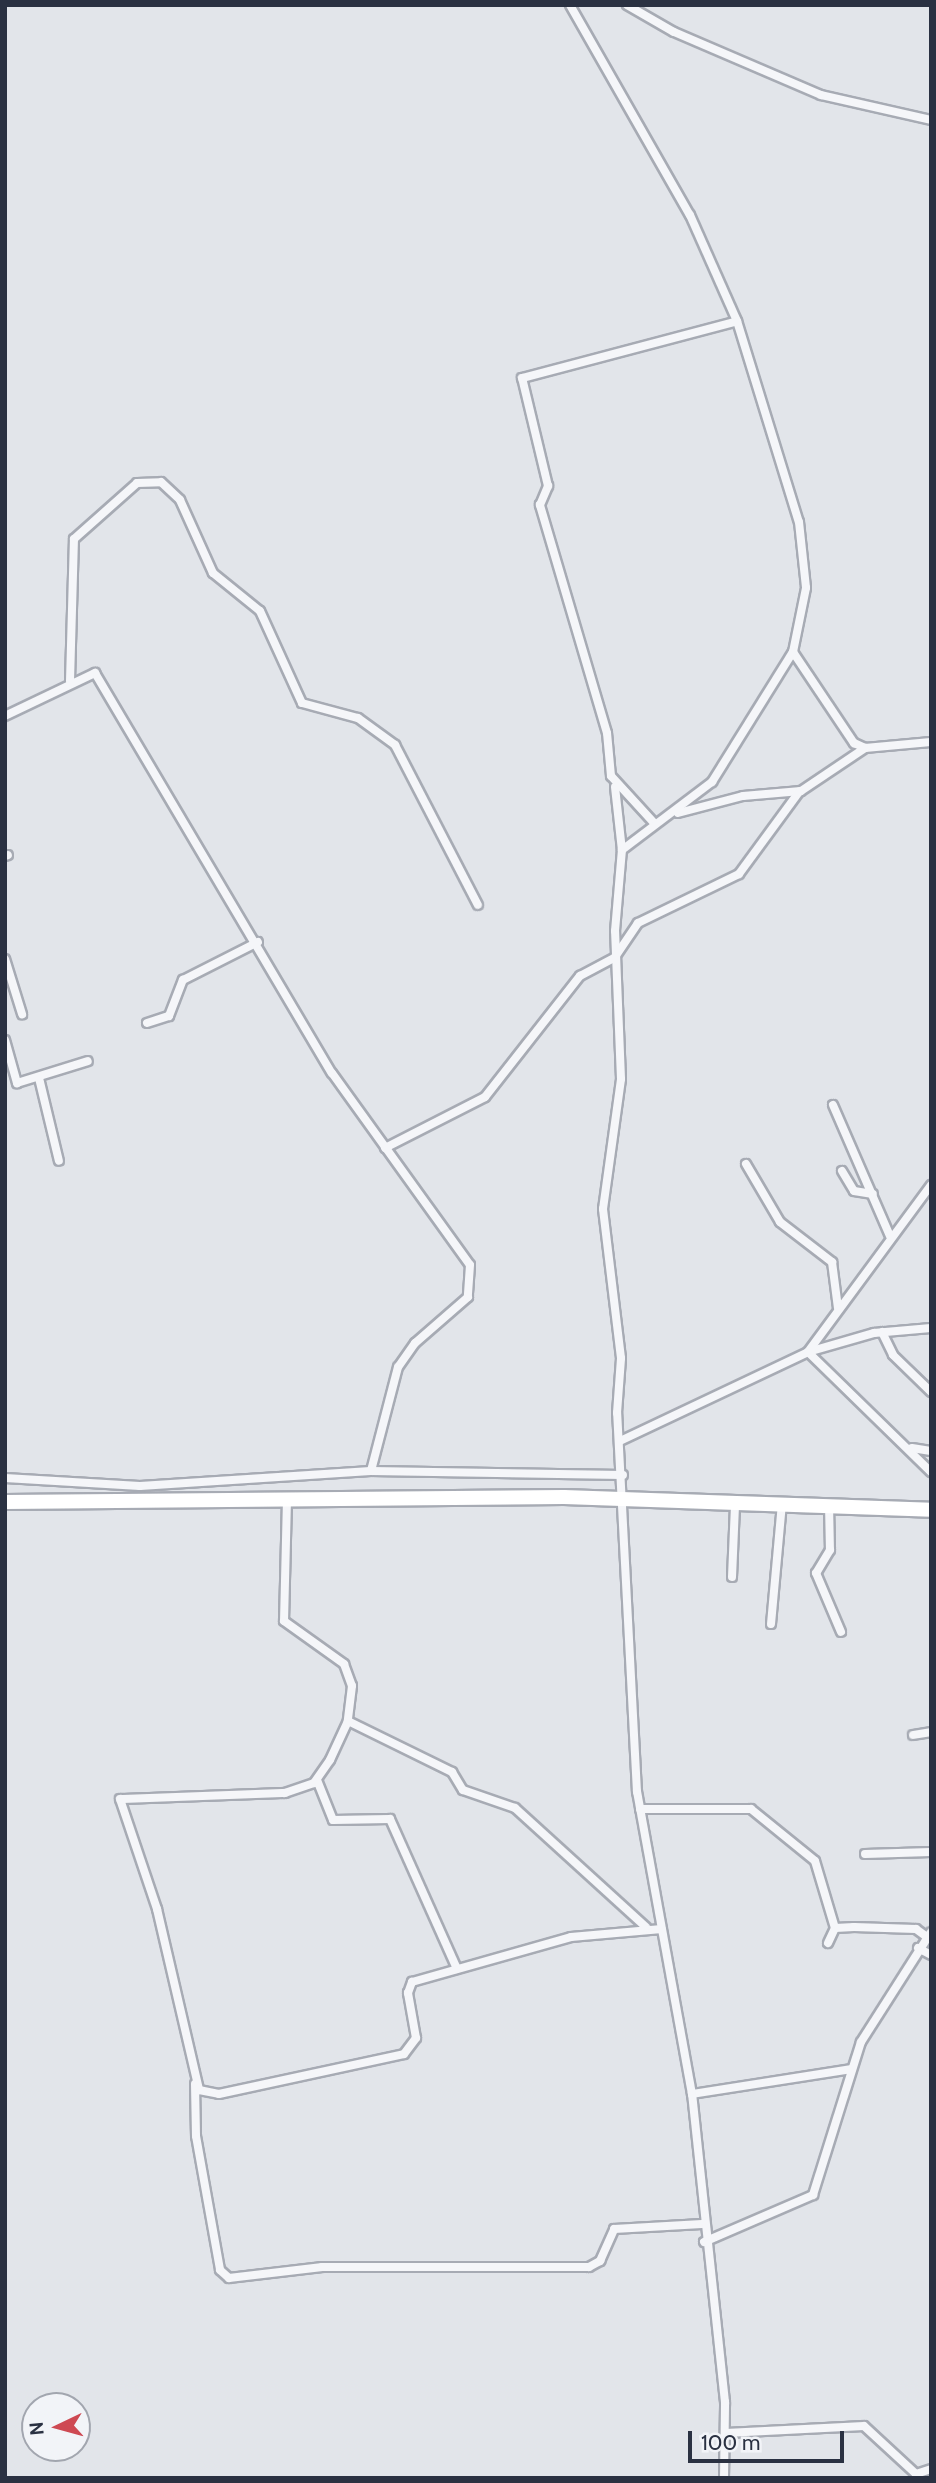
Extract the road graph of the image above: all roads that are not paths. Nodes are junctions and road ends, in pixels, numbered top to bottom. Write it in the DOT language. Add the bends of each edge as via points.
graph roads {
  1 [pos="570,5"];
  2 [pos="627,5"];
  3 [pos="931,120"];
  4 [pos="737,321"];
  5 [pos="793,652"];
  6 [pos="70,681"];
  7 [pos="5,716"];
  8 [pos="931,742"];
  9 [pos="865,748"];
  10 [pos="615,786"];
  11 [pos="799,792"];
  12 [pos="671,814"];
  13 [pos="655,824"];
  14 [pos="622,850"];
  15 [pos="478,905"];
  16 [pos="258,942"];
  17 [pos="615,957"];
  18 [pos="5,959"];
  19 [pos="22,1014"];
  20 [pos="147,1023"];
  21 [pos="5,1040"];
  22 [pos="88,1062"];
  23 [pos="39,1078"];
  24 [pos="833,1105"];
  25 [pos="385,1148"];
  26 [pos="59,1161"];
  27 [pos="746,1164"];
  28 [pos="842,1171"];
  29 [pos="931,1185"];
  30 [pos="873,1194"];
  31 [pos="890,1236"];
  32 [pos="838,1308"];
  33 [pos="931,1328"];
  34 [pos="882,1332"];
  35 [pos="808,1353"];
  36 [pos="931,1392"];
  37 [pos="621,1441"];
  38 [pos="912,1448"];
  39 [pos="931,1451"];
  40 [pos="371,1471"];
  41 [pos="931,1472"];
  42 [pos="623,1475"];
  43 [pos="5,1478"];
  44 [pos="288,1499"];
  45 [pos="625,1500"];
  46 [pos="5,1502"];
  47 [pos="25,1502"];
  48 [pos="782,1503"];
  49 [pos="829,1504"];
  50 [pos="735,1505"];
  51 [pos="5,1509"];
  52 [pos="931,1510"];
  53 [pos="732,1577"];
  54 [pos="771,1624"];
  55 [pos="841,1632"];
  56 [pos="348,1721"];
  57 [pos="931,1732"];
  58 [pos="913,1735"];
  59 [pos="317,1780"];
  60 [pos="640,1809"];
  61 [pos="931,1852"];
  62 [pos="865,1854"];
  63 [pos="646,1927"];
  64 [pos="835,1928"];
  65 [pos="662,1929"];
  66 [pos="929,1934"];
  67 [pos="828,1943"];
  68 [pos="918,1948"];
  69 [pos="931,1955"];
  70 [pos="457,1969"];
  71 [pos="851,2069"];
  72 [pos="195,2080"];
  73 [pos="692,2094"];
  74 [pos="702,2224"];
  75 [pos="704,2242"];
  76 [pos="726,2432"];
  77 [pos="931,2469"];
  78 [pos="724,2478"];
  1 -- 4 [label="street" via="690,215"];
  2 -- 3 [label="street" via="803,88"];
  4 -- 5 [label="street" via="799,522 806,587"];
  4 -- 10 [label="street" via="522,378 548,486 540,505 607,733"];
  5 -- 9 [label="street" via="840,729"];
  5 -- 12 [label="street" via="712,782"];
  6 -- 7 [label="street"];
  6 -- 15 [label="street" via="74,540 137,483 160,482 180,500 213,573 260,611 302,703 358,718 395,745"];
  6 -- 16 [label="street" via="90,673 100,679"];
  8 -- 9 [label="street"];
  9 -- 11 [label="street"];
  10 -- 13 [label="street"];
  10 -- 14 [label="street"];
  11 -- 12 [label="street" via="743,796"];
  11 -- 17 [label="street" via="739,874 638,923"];
  12 -- 13 [label="street"];
  13 -- 14 [label="street"];
  14 -- 17 [label="street"];
  16 -- 20 [label="street" via="183,979 169,1016"];
  16 -- 25 [label="street" via="332,1073"];
  17 -- 25 [label="street" via="563,993 485,1097"];
  17 -- 37 [label="street" via="621,1079 603,1223 621,1346"];
  18 -- 19 [label="street"];
  21 -- 23 [label="street" via="18,1083"];
  22 -- 23 [label="street"];
  23 -- 26 [label="street"];
  24 -- 30 [label="street"];
  25 -- 40 [label="street" via="450,1233 473,1278 468,1297 398,1367"];
  27 -- 32 [label="street" via="780,1222 832,1262"];
  28 -- 30 [label="street" via="854,1191"];
  29 -- 31 [label="street"];
  30 -- 31 [label="street"];
  31 -- 32 [label="street"];
  32 -- 35 [label="street"];
  33 -- 34 [label="street"];
  34 -- 35 [label="street"];
  34 -- 36 [label="street" via="893,1355"];
  35 -- 37 [label="street"];
  35 -- 38 [label="street"];
  37 -- 42 [label="street"];
  38 -- 39 [label="street"];
  38 -- 41 [label="street"];
  40 -- 42 [label="street"];
  40 -- 43 [label="street" via="140,1486"];
  42 -- 45 [label="street"];
  44 -- 45 [label="highway"];
  44 -- 47 [label="highway"];
  44 -- 56 [label="street" via="284,1621 344,1664 352,1686"];
  45 -- 50 [label="highway"];
  45 -- 60 [label="street"];
  46 -- 47 [label="highway"];
  47 -- 51 [label="street"];
  48 -- 49 [label="highway"];
  48 -- 50 [label="highway"];
  48 -- 54 [label="street"];
  49 -- 52 [label="highway"];
  49 -- 55 [label="street" via="830,1550 816,1573"];
  50 -- 53 [label="street"];
  56 -- 59 [label="street"];
  56 -- 63 [label="street" via="452,1772 463,1790 515,1808"];
  57 -- 58 [label="street"];
  59 -- 70 [label="street" via="333,1820 390,1819"];
  59 -- 72 [label="street" via="263,1795 120,1799 157,1909"];
  60 -- 64 [label="street" via="751,1809 815,1861"];
  60 -- 65 [label="street"];
  61 -- 62 [label="street"];
  63 -- 65 [label="street"];
  63 -- 70 [label="street" via="570,1937"];
  64 -- 66 [label="street" via="891,1926"];
  64 -- 67 [label="street"];
  65 -- 73 [label="street"];
  66 -- 68 [label="street"];
  68 -- 69 [label="street"];
  68 -- 71 [label="street"];
  70 -- 72 [label="street" via="409,1985 416,2038 404,2054 219,2094 204,2094"];
  71 -- 73 [label="street"];
  71 -- 75 [label="street" via="814,2195"];
  72 -- 74 [label="street" via="196,2136 220,2270 229,2278 321,2267 589,2267 600,2261 614,2229"];
  73 -- 74 [label="street"];
  74 -- 75 [label="street"];
  75 -- 76 [label="street"];
  76 -- 77 [label="street" via="864,2426 916,2474"];
  76 -- 78 [label="street"];
}
